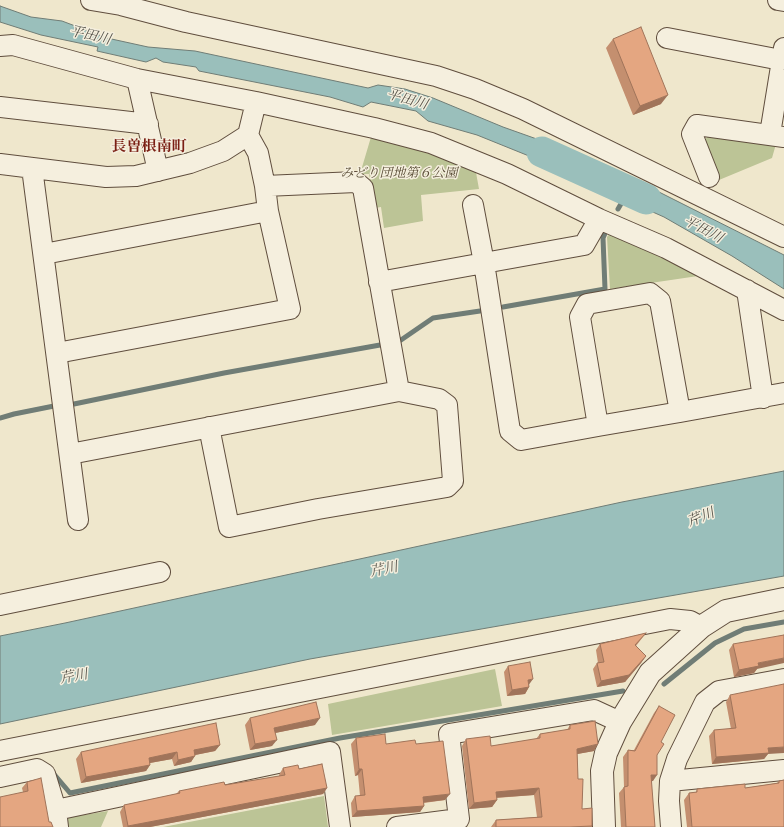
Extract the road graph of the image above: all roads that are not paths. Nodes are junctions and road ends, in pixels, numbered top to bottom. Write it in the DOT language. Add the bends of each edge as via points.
graph roads {
  1 [pos="91,0"];
  2 [pos="778,0"];
  3 [pos="784,1"];
  4 [pos="120,3"];
  5 [pos="667,38"];
  6 [pos="0,46"];
  7 [pos="782,54"];
  8 [pos="137,79"];
  9 [pos="256,102"];
  10 [pos="0,107"];
  11 [pos="148,124"];
  12 [pos="248,135"];
  13 [pos="777,135"];
  14 [pos="0,164"];
  15 [pos="32,168"];
  16 [pos="158,171"];
  17 [pos="709,177"];
  18 [pos="265,186"];
  19 [pos="473,205"];
  20 [pos="268,211"];
  21 [pos="599,219"];
  22 [pos="784,237"];
  23 [pos="44,254"];
  24 [pos="484,264"];
  25 [pos="379,282"];
  26 [pos="747,290"];
  27 [pos="784,310"];
  28 [pos="57,353"];
  29 [pos="399,391"];
  30 [pos="784,394"];
  31 [pos="763,398"];
  32 [pos="680,412"];
  33 [pos="598,426"];
  34 [pos="209,427"];
  35 [pos="70,454"];
  36 [pos="78,520"];
  37 [pos="160,572"];
  38 [pos="784,599"];
  39 [pos="0,605"];
  40 [pos="701,627"];
  41 [pos="784,678"];
  42 [pos="620,722"];
  43 [pos="0,751"];
  44 [pos="784,770"];
  45 [pos="0,777"];
  46 [pos="670,781"];
  47 [pos="57,819"];
  48 [pos="450,823"];
  49 [pos="340,827"];
  50 [pos="397,827"];
  51 [pos="604,827"];
  52 [pos="671,827"];
  1 -- 4 [label="street"];
  2 -- 3 [label="street"];
  4 -- 22 [label="street" via="186,22 436,76 475,89 523,109"];
  5 -- 7 [label="street"];
  6 -- 8 [label="street" via="13,45"];
  7 -- 13 [label="street"];
  8 -- 9 [label="street"];
  8 -- 11 [label="street"];
  9 -- 12 [label="street"];
  9 -- 21 [label="street" via="431,143 507,174"];
  10 -- 11 [label="street"];
  11 -- 16 [label="street"];
  12 -- 16 [label="street" via="223,151"];
  12 -- 18 [label="street" via="258,153"];
  13 -- 17 [label="street" via="697,125 692,134"];
  14 -- 15 [label="street"];
  15 -- 16 [label="street" via="106,177 136,176"];
  15 -- 23 [label="street"];
  18 -- 20 [label="street"];
  18 -- 25 [label="street" via="356,182 363,188"];
  19 -- 24 [label="street"];
  20 -- 23 [label="street"];
  20 -- 28 [label="street" via="290,309"];
  21 -- 24 [label="street" via="584,245"];
  21 -- 26 [label="street" via="666,248"];
  23 -- 28 [label="street"];
  24 -- 25 [label="street"];
  24 -- 33 [label="street" via="510,431 521,440"];
  25 -- 29 [label="street"];
  26 -- 27 [label="street"];
  26 -- 31 [label="street"];
  28 -- 35 [label="street"];
  29 -- 34 [label="street"];
  29 -- 34 [label="street" via="439,399 447,405 453,481 447,487 229,527"];
  30 -- 31 [label="street"];
  31 -- 32 [label="street"];
  32 -- 33 [label="street"];
  32 -- 33 [label="street" via="660,301 650,293 603,301 587,304 580,317"];
  34 -- 35 [label="street"];
  35 -- 36 [label="street"];
  37 -- 39 [label="street"];
  38 -- 40 [label="street" via="726,611"];
  40 -- 42 [label="street" via="650,673"];
  40 -- 43 [label="street" via="690,621 670,619"];
  41 -- 46 [label="street" via="719,691 706,702 677,759"];
  42 -- 48 [label="street" via="594,710 449,734 459,819"];
  42 -- 51 [label="street" via="606,753 602,771"];
  44 -- 46 [label="street"];
  45 -- 47 [label="street" via="37,769 45,774"];
  46 -- 52 [label="street"];
  47 -- 49 [label="street" via="330,752"];
  48 -- 50 [label="street"];
}
